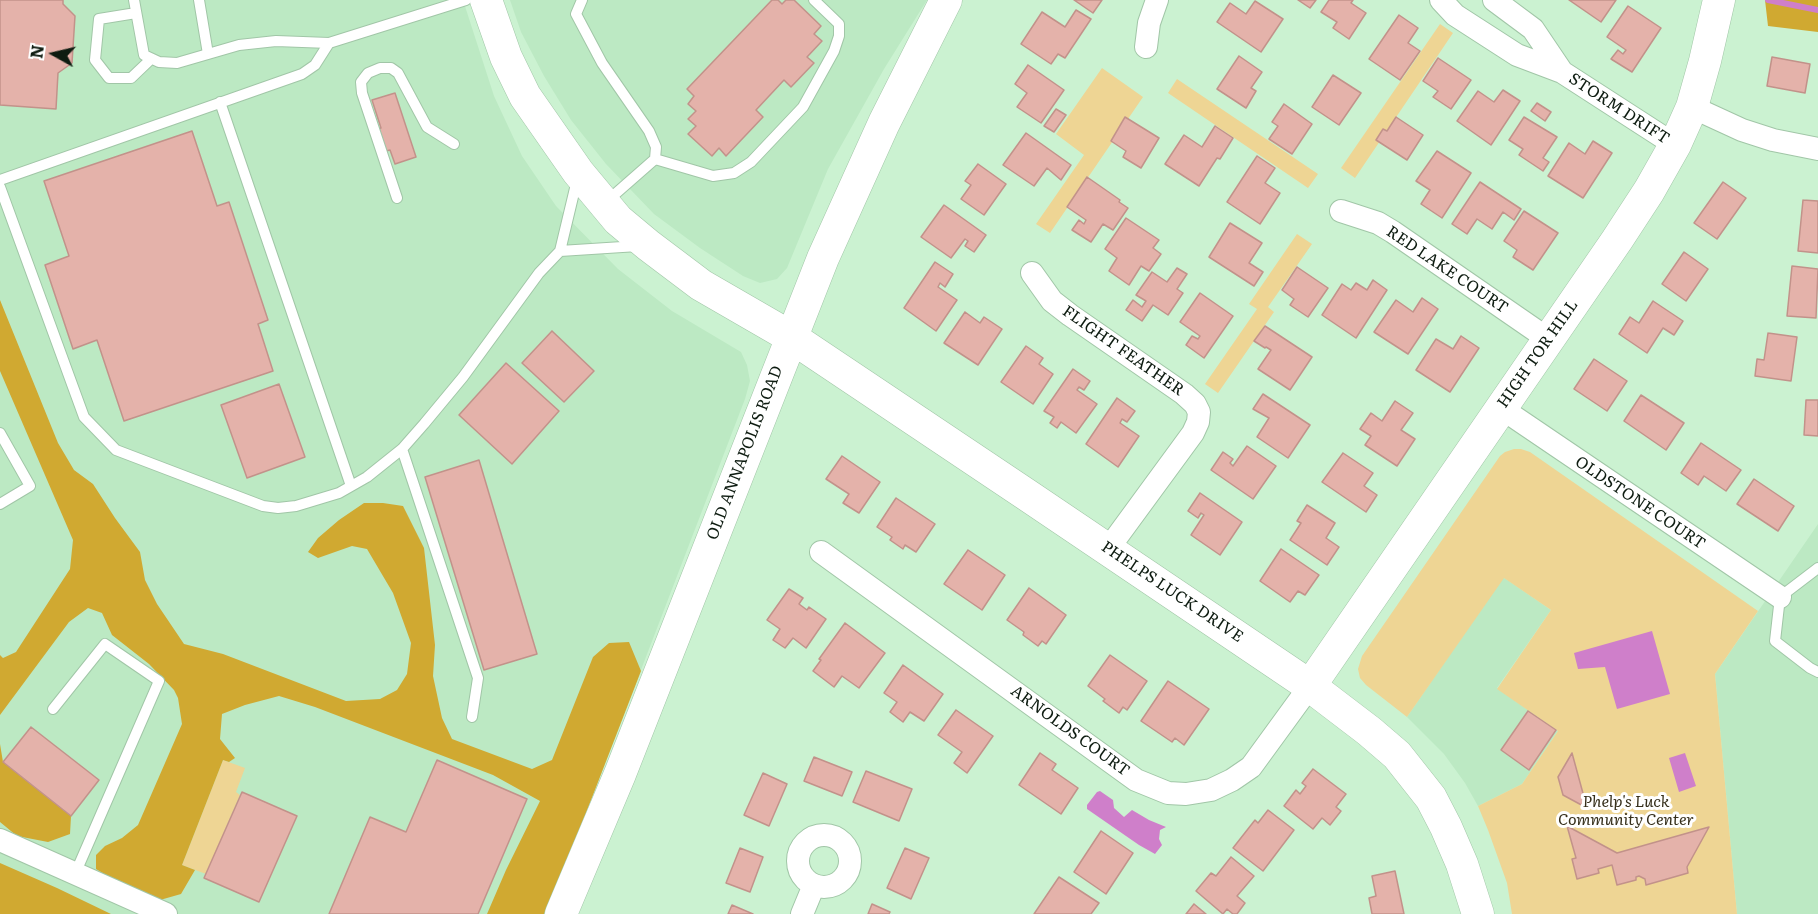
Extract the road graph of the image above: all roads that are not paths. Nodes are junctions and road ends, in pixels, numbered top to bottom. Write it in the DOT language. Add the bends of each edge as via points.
graph roads {
  1 [pos="134,0"];
  2 [pos="199,0"];
  3 [pos="466,0"];
  4 [pos="486,0"];
  5 [pos="582,0"];
  6 [pos="814,0"];
  7 [pos="946,0"];
  8 [pos="1157,0"];
  9 [pos="1441,0"];
  10 [pos="1494,0"];
  11 [pos="1719,0"];
  12 [pos="136,13"];
  13 [pos="329,43"];
  14 [pos="1146,47"];
  15 [pos="208,54"];
  16 [pos="151,59"];
  17 [pos="1562,72"];
  18 [pos="220,102"];
  19 [pos="1692,107"];
  20 [pos="454,144"];
  21 [pos="1675,145"];
  22 [pos="1818,149"];
  23 [pos="655,159"];
  24 [pos="578,172"];
  25 [pos="0,180"];
  26 [pos="0,187"];
  27 [pos="397,198"];
  28 [pos="604,204"];
  29 [pos="1341,211"];
  30 [pos="648,245"];
  31 [pos="560,251"];
  32 [pos="1032,273"];
  33 [pos="791,337"];
  34 [pos="1548,339"];
  35 [pos="1501,408"];
  36 [pos="0,433"];
  37 [pos="402,449"];
  38 [pos="351,486"];
  39 [pos="0,504"];
  40 [pos="1108,549"];
  41 [pos="821,552"];
  42 [pos="1818,568"];
  43 [pos="1780,597"];
  44 [pos="1818,672"];
  45 [pos="1310,686"];
  46 [pos="52,709"];
  47 [pos="472,717"];
  48 [pos="0,840"];
  49 [pos="75,874"];
  50 [pos="814,885"];
  51 [pos="166,914"];
  52 [pos="561,914"];
  53 [pos="802,914"];
  54 [pos="1478,914"];
  1 -- 12 [label="lane"];
  2 -- 15 [label="lane"];
  3 -- 13 [label="lane"];
  4 -- 24 [label="street, PHELPS LUCK DRIVE" via="525,96"];
  5 -- 23 [label="lane" via="576,14 602,63 649,131 656,147"];
  6 -- 23 [label="lane" via="839,24 834,51 803,107 751,162 734,173 713,176"];
  7 -- 33 [label="street, OLD ANNAPOLIS ROAD" via="884,123"];
  8 -- 14 [label="street"];
  9 -- 17 [label="street, STORM DRIFT" via="1455,15 1517,55"];
  10 -- 17 [label="street, STORM DRIFT" via="1533,29"];
  11 -- 19 [label="street, HIGH TOR HILL"];
  12 -- 16 [label="lane" via="144,55"];
  12 -- 16 [label="lane" via="99,19 95,60 109,78 131,78"];
  13 -- 15 [label="lane" via="276,41 239,45"];
  13 -- 18 [label="lane" via="315,65 302,74"];
  15 -- 16 [label="lane" via="177,63"];
  17 -- 21 [label="street, STORM DRIFT"];
  18 -- 25 [label="lane"];
  18 -- 38 [label="lane"];
  19 -- 21 [label="street, HIGH TOR HILL"];
  19 -- 22 [label="street" via="1752,134"];
  20 -- 27 [label="lane" via="427,127 398,73 391,68 368,73 361,82 362,93"];
  21 -- 34 [label="street, HIGH TOR HILL" via="1617,240"];
  23 -- 28 [label="lane"];
  24 -- 28 [label="street, PHELPS LUCK DRIVE"];
  24 -- 31 [label="lane"];
  26 -- 38 [label="lane" via="84,417 116,450 263,506 296,506"];
  28 -- 30 [label="street, PHELPS LUCK DRIVE"];
  29 -- 34 [label="street, RED LAKE COURT" via="1393,232"];
  30 -- 31 [label="lane"];
  30 -- 33 [label="street, PHELPS LUCK DRIVE" via="701,285"];
  31 -- 37 [label="lane"];
  32 -- 40 [label="street, FLIGHT FEATHER" via="1052,301 1184,394 1199,412 1193,433"];
  33 -- 40 [label="street, PHELPS LUCK DRIVE"];
  33 -- 52 [label="street, OLD ANNAPOLIS ROAD"];
  34 -- 35 [label="street, HIGH TOR HILL"];
  35 -- 43 [label="street, OLDSTONE COURT"];
  35 -- 45 [label="street, HIGH TOR HILL"];
  36 -- 39 [label="lane" via="30,486"];
  37 -- 38 [label="lane"];
  37 -- 47 [label="lane" via="478,678"];
  40 -- 45 [label="street, PHELPS LUCK DRIVE"];
  41 -- 45 [label="street, ARNOLDS COURT" via="1137,780 1168,793 1211,790 1251,766"];
  42 -- 43 [label="lane"];
  43 -- 44 [label="lane" via="1775,641"];
  45 -- 54 [label="street, PHELPS LUCK DRIVE" via="1397,755 1426,791 1462,864"];
  46 -- 49 [label="lane" via="105,644 159,681"];
  48 -- 49 [label="street"];
  49 -- 51 [label="street"];
  50 -- 53 [label="street"];
}
